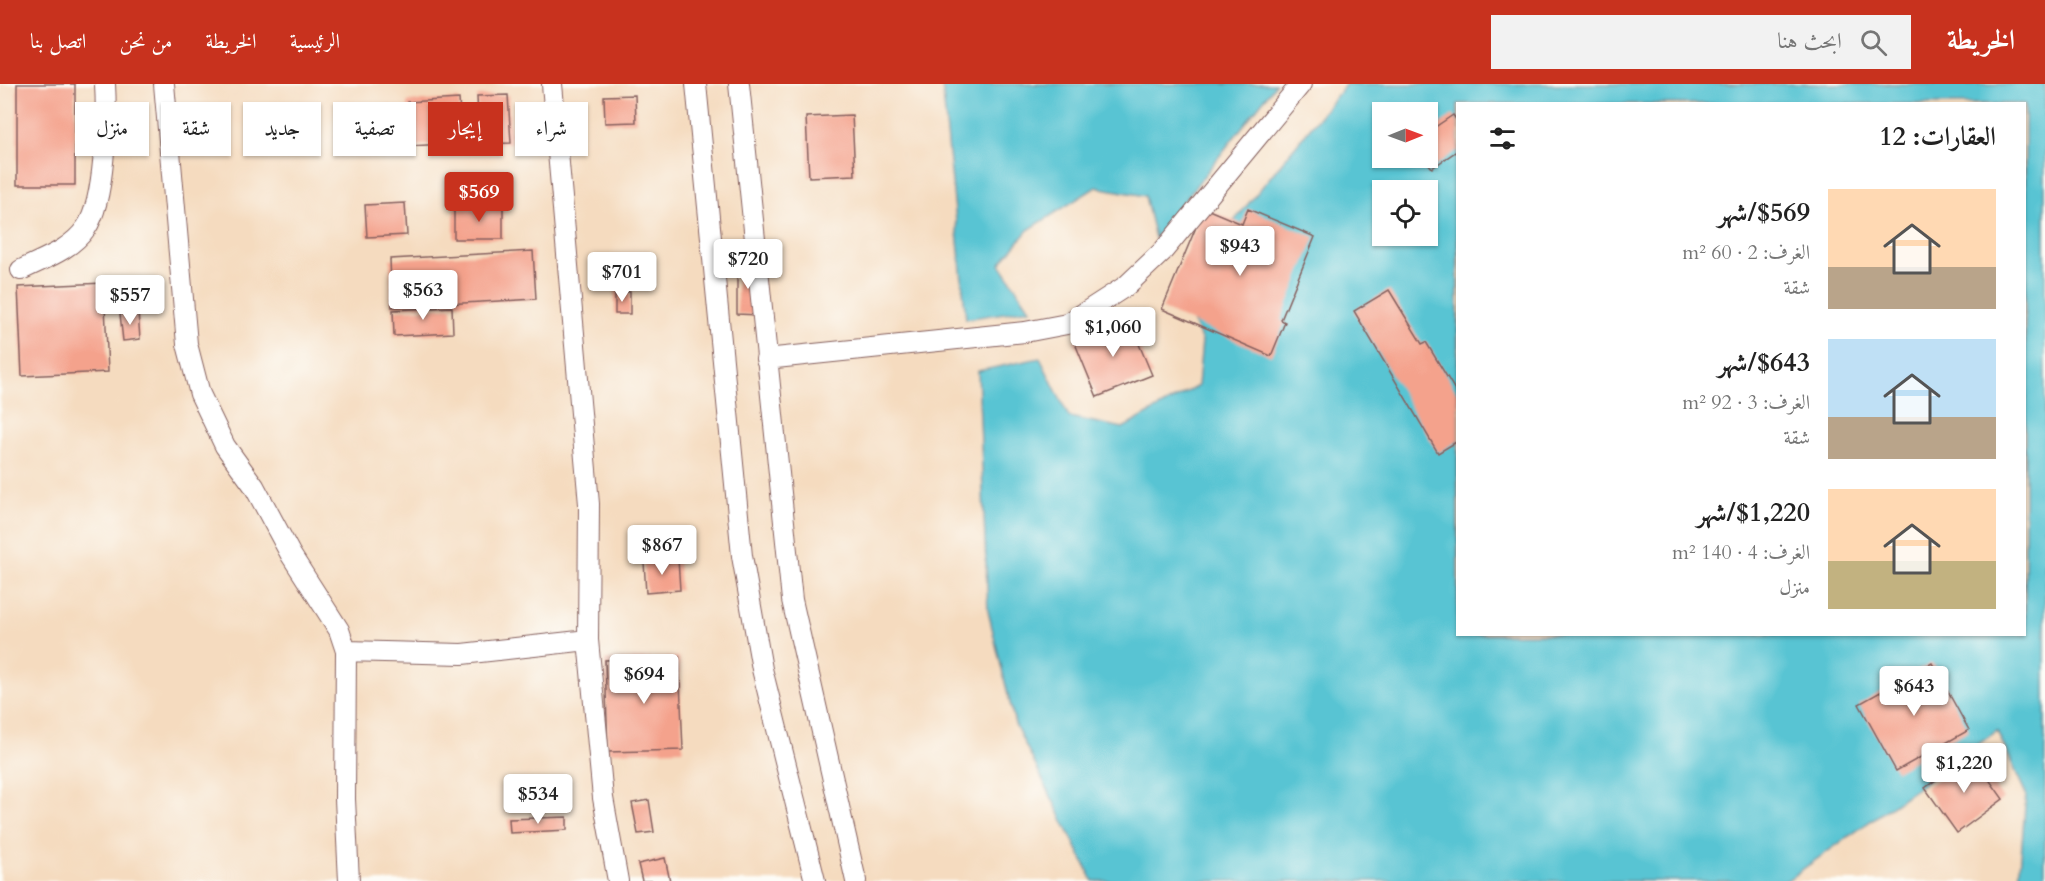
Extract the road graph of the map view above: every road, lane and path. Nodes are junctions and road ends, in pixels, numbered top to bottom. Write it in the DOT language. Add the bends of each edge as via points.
graph roads {
  1 [pos="105,84"];
  2 [pos="164,84"];
  3 [pos="552,84"];
  4 [pos="696,84"];
  5 [pos="739,84"];
  6 [pos="1301,84"];
  7 [pos="21,270"];
  8 [pos="766,359"];
  9 [pos="588,640"];
  10 [pos="346,651"];
  11 [pos="349,881"];
  12 [pos="618,881"];
  13 [pos="815,881"];
  14 [pos="856,881"];
  1 -- 7 [label="lane" via="107,117 98,193 87,228 68,247"];
  2 -- 10 [label="lane" via="187,344 200,394 225,446 254,486 291,555 339,630"];
  3 -- 9 [label="lane" via="589,504"];
  4 -- 13 [label="lane" via="742,556 762,669"];
  5 -- 8 [label="lane"];
  6 -- 8 [label="lane" via="1163,251 1126,286 1067,324"];
  8 -- 14 [label="lane" via="792,600"];
  9 -- 10 [label="lane" via="462,654"];
  9 -- 12 [label="lane" via="603,798"];
  10 -- 11 [label="lane"];
}
